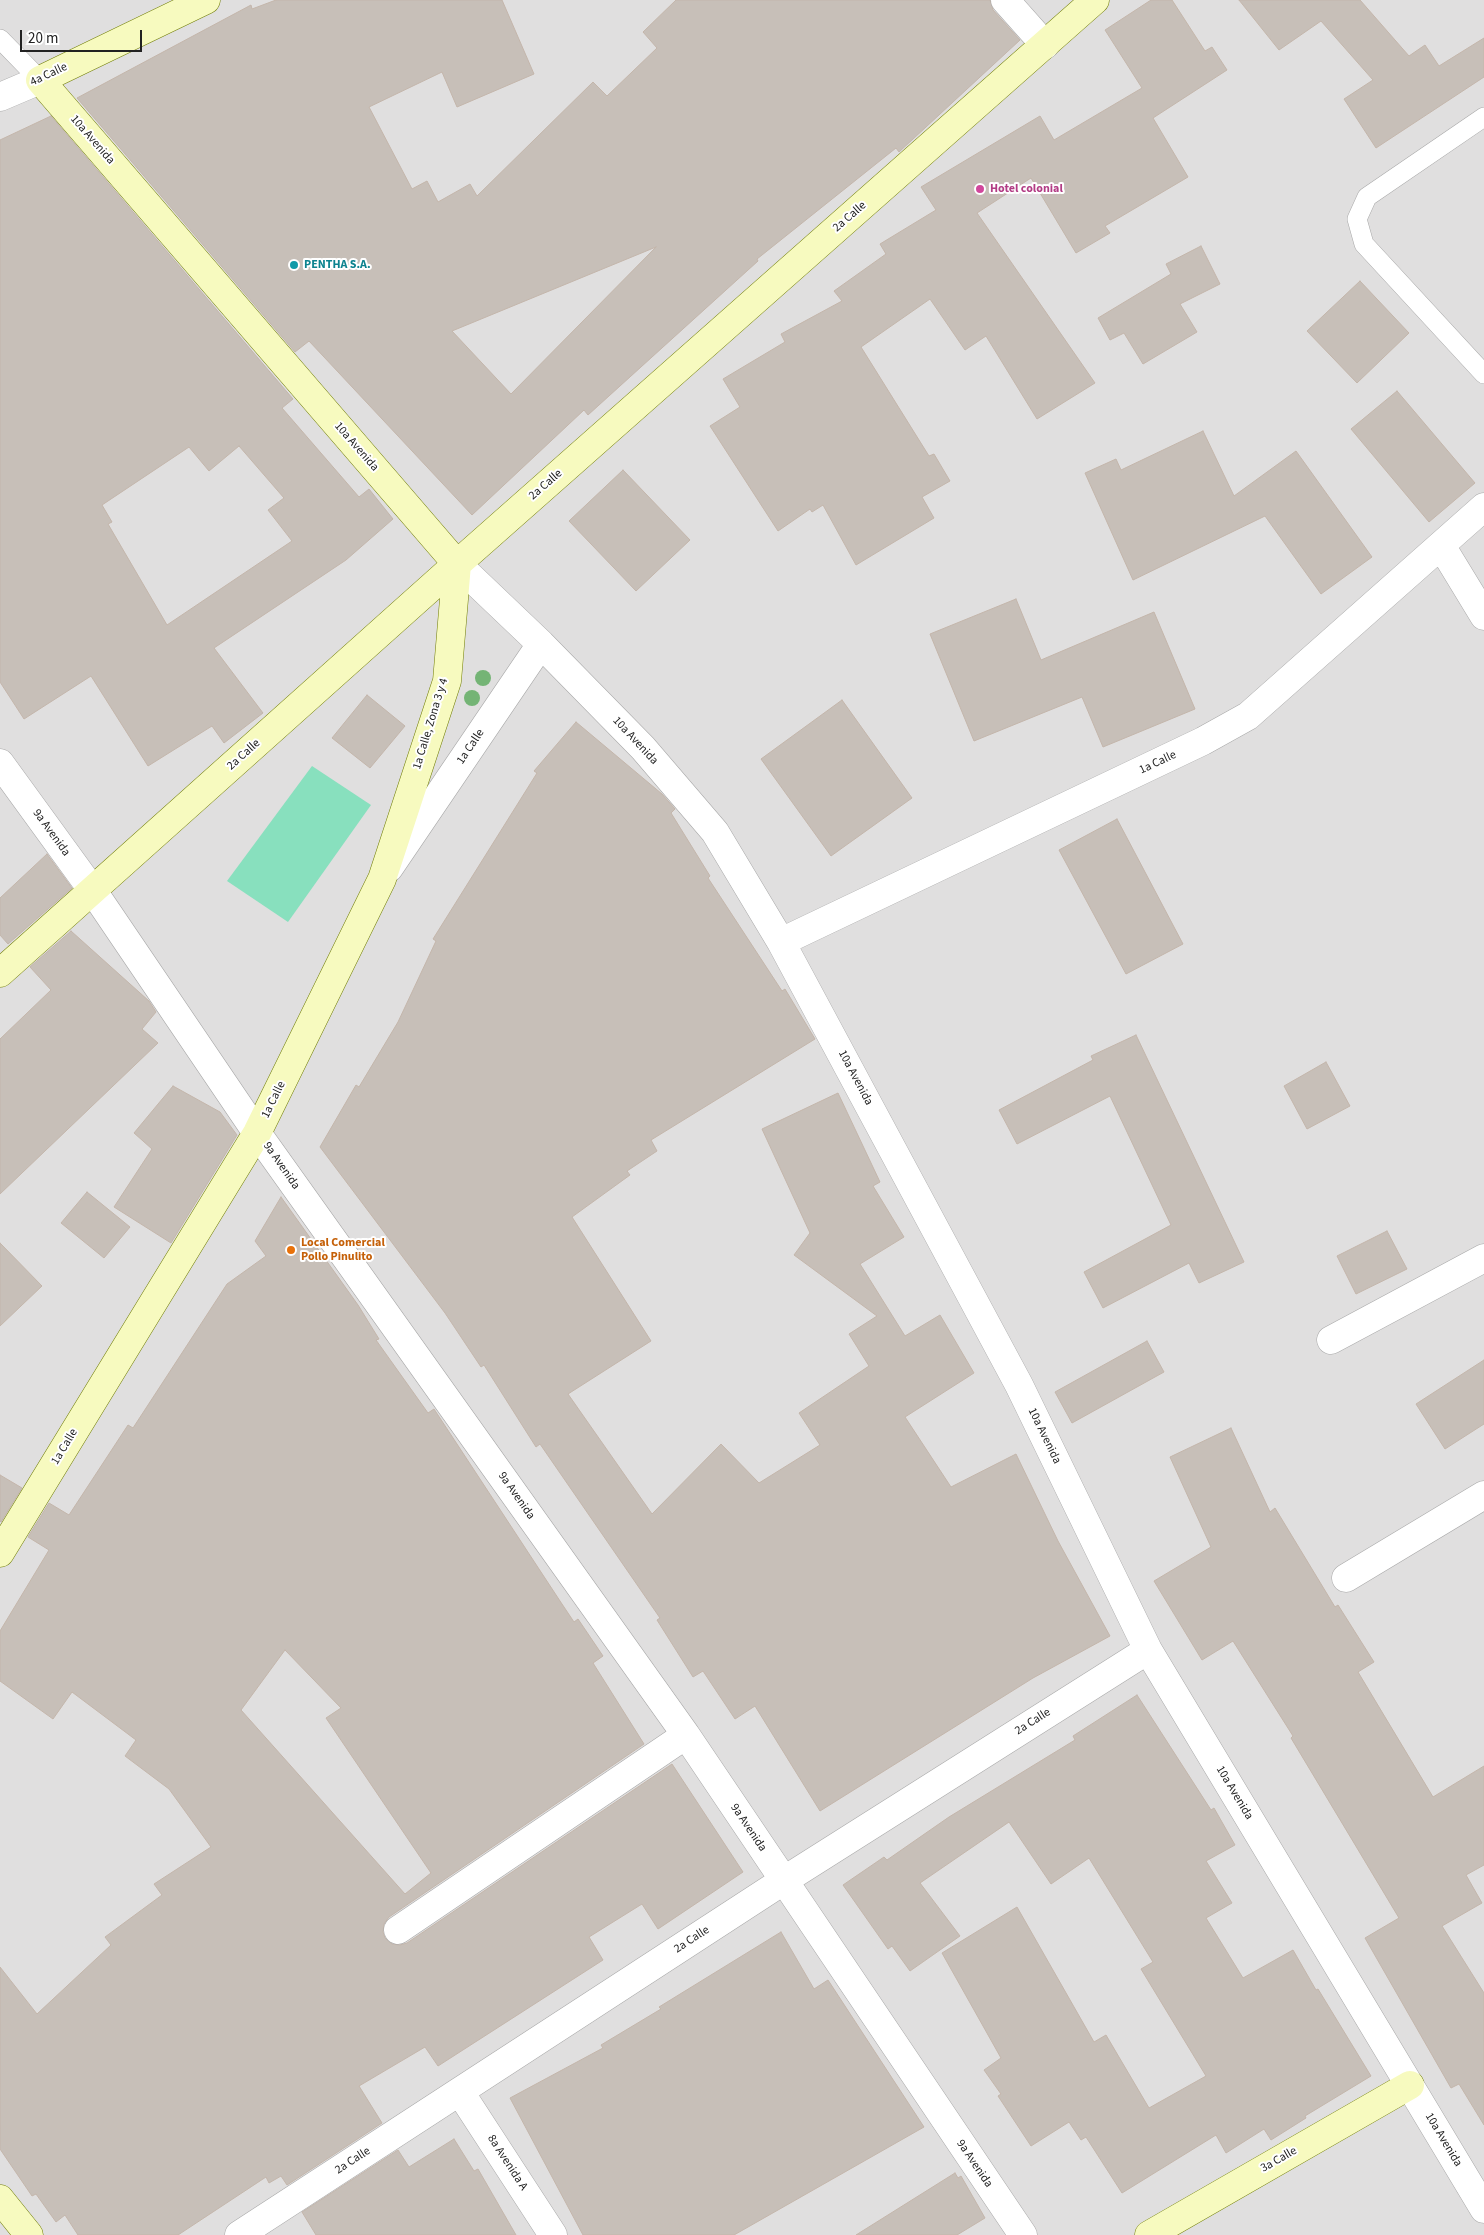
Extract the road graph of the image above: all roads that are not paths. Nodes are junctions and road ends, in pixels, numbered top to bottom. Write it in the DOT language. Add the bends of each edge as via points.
graph roads {
  1 [pos="206,0"];
  2 [pos="1005,0"];
  3 [pos="1095,0"];
  4 [pos="0,39"];
  5 [pos="1045,45"];
  6 [pos="40,80"];
  7 [pos="0,97"];
  8 [pos="1484,117"];
  9 [pos="1484,374"];
  10 [pos="1484,507"];
  11 [pos="1442,547"];
  12 [pos="457,564"];
  13 [pos="1484,616"];
  14 [pos="541,644"];
  15 [pos="0,763"];
  16 [pos="382,879"];
  17 [pos="93,891"];
  18 [pos="782,942"];
  19 [pos="0,973"];
  20 [pos="257,1133"];
  21 [pos="1484,1258"];
  22 [pos="1331,1340"];
  23 [pos="1484,1496"];
  24 [pos="0,1553"];
  25 [pos="1346,1578"];
  26 [pos="1148,1650"];
  27 [pos="686,1735"];
  28 [pos="784,1881"];
  29 [pos="398,1930"];
  30 [pos="1410,2085"];
  31 [pos="460,2092"];
  32 [pos="0,2199"];
  33 [pos="1484,2209"];
  34 [pos="29,2235"];
  35 [pos="239,2235"];
  36 [pos="553,2235"];
  37 [pos="1022,2235"];
  38 [pos="1149,2235"];
  1 -- 6 [label="main road, 4a Calle"];
  2 -- 5 [label="street"];
  3 -- 5 [label="main road, 2a Calle"];
  4 -- 6 [label="lane"];
  5 -- 12 [label="main road, 2a Calle"];
  6 -- 7 [label="street, 4a Calle"];
  6 -- 12 [label="main road, 10a Avenida"];
  8 -- 9 [label="lane" via="1367,197 1357,219 1364,244"];
  10 -- 11 [label="street, 1a Calle"];
  11 -- 13 [label="street"];
  11 -- 18 [label="street, 1a Calle" via="1248,716 1203,741"];
  12 -- 14 [label="street, 10a Avenida"];
  12 -- 16 [label="main road, 1a Calle, Zona 3 y 4" via="446,681"];
  12 -- 17 [label="main road, 2a Calle"];
  14 -- 16 [label="street, 1a Calle"];
  14 -- 18 [label="street, 10a Avenida" via="643,748 715,832"];
  15 -- 17 [label="street, 9a Avenida"];
  16 -- 20 [label="main road, 1a Calle"];
  17 -- 19 [label="main road, 2a Calle"];
  17 -- 20 [label="street, 9a Avenida"];
  18 -- 26 [label="street, 10a Avenida" via="1019,1385"];
  20 -- 24 [label="main road, 1a Calle"];
  20 -- 27 [label="street, 9a Avenida"];
  21 -- 22 [label="street"];
  23 -- 25 [label="street"];
  26 -- 28 [label="street, 2a Calle"];
  26 -- 30 [label="street, 10a Avenida"];
  27 -- 28 [label="street, 9a Avenida"];
  27 -- 29 [label="street"];
  28 -- 31 [label="street, 2a Calle"];
  28 -- 37 [label="street, 9a Avenida"];
  30 -- 33 [label="street, 10a Avenida"];
  30 -- 38 [label="main road, 3a Calle"];
  31 -- 35 [label="street, 2a Calle"];
  31 -- 36 [label="street, 8a Avenida A"];
  32 -- 34 [label="main road"];
}
